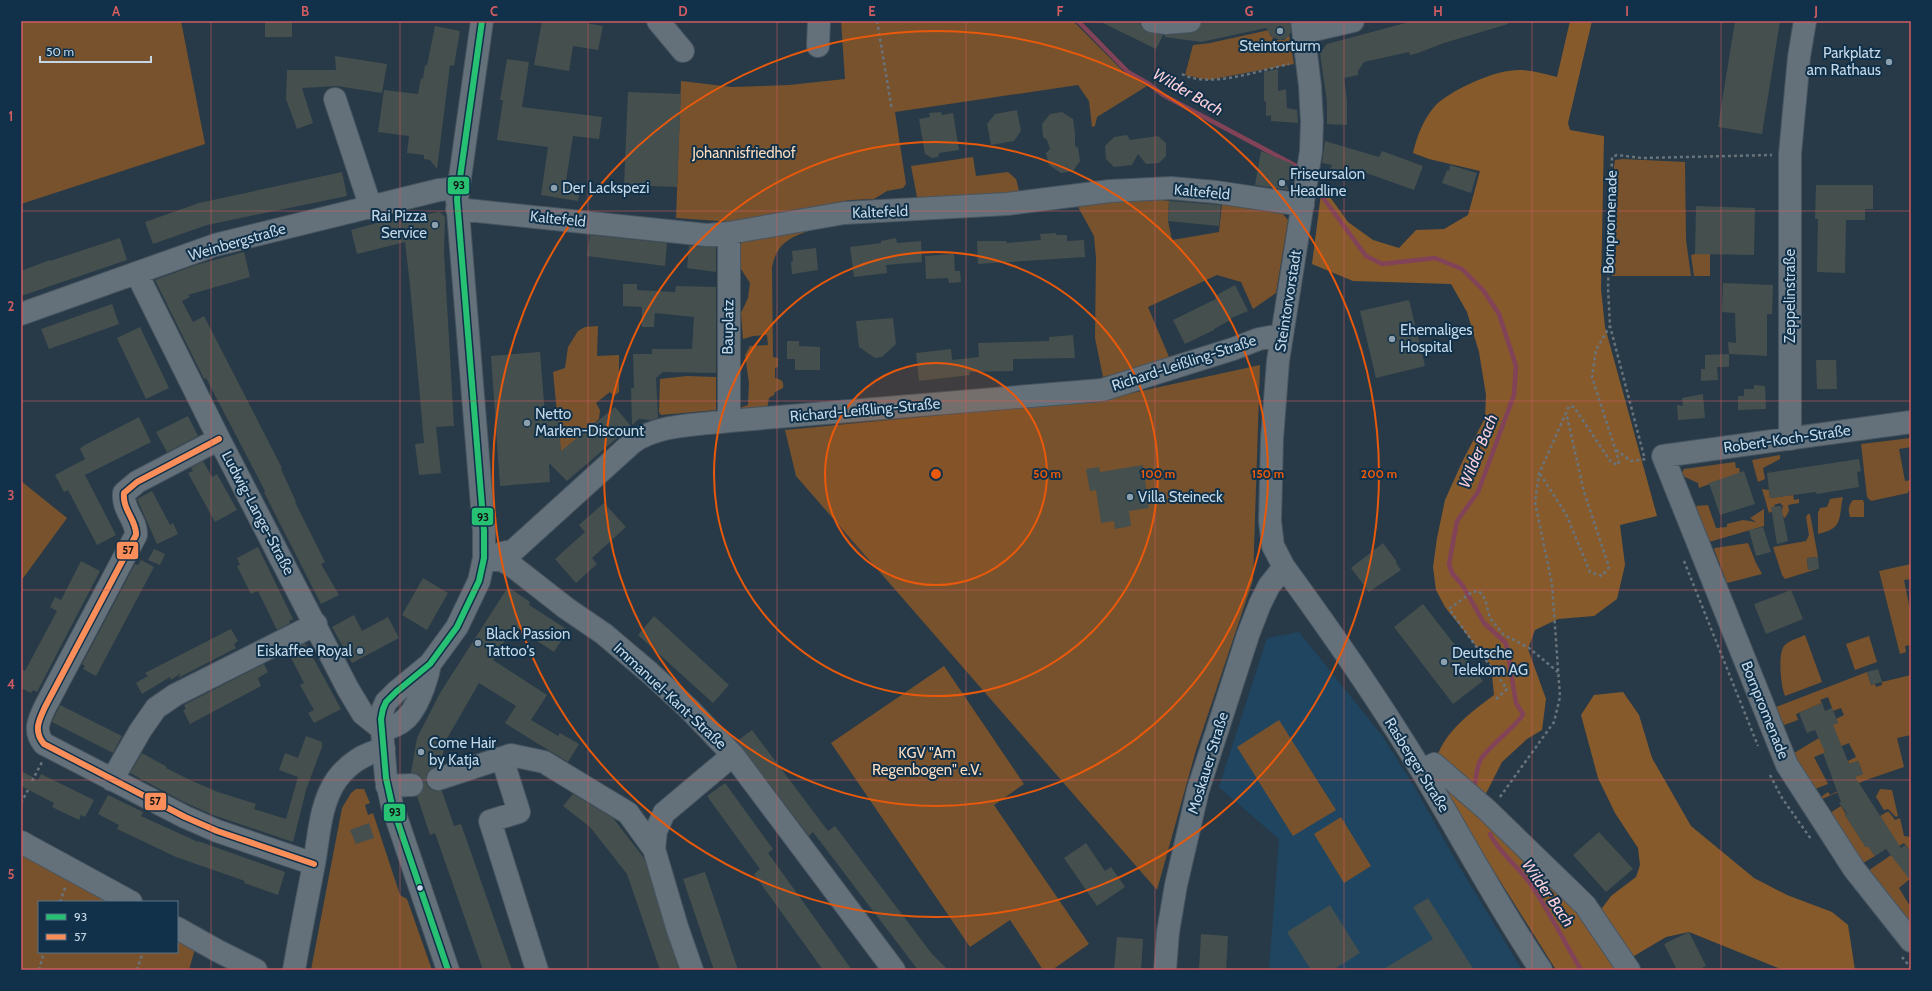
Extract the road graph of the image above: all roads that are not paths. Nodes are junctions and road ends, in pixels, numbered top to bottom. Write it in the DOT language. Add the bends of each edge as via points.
graph roads {
  1 [pos="482,21"];
  2 [pos="658,21"];
  3 [pos="819,21"];
  4 [pos="1152,21"];
  5 [pos="1190,21"];
  6 [pos="1353,21"];
  7 [pos="1805,21"];
  8 [pos="1303,27"];
  9 [pos="818,46"];
  10 [pos="683,51"];
  11 [pos="335,99"];
  12 [pos="458,199"];
  13 [pos="1304,202"];
  14 [pos="371,208"];
  15 [pos="728,233"];
  16 [pos="137,274"];
  17 [pos="21,314"];
  18 [pos="1282,335"];
  19 [pos="729,421"];
  20 [pos="1911,422"];
  21 [pos="219,439"];
  22 [pos="1790,439"];
  23 [pos="1654,457"];
  24 [pos="484,558"];
  25 [pos="1284,567"];
  26 [pos="316,624"];
  27 [pos="384,739"];
  28 [pos="733,755"];
  29 [pos="502,758"];
  30 [pos="1422,771"];
  31 [pos="438,779"];
  32 [pos="112,780"];
  33 [pos="412,785"];
  34 [pos="387,786"];
  35 [pos="628,813"];
  36 [pos="664,813"];
  37 [pos="21,842"];
  38 [pos="654,849"];
  39 [pos="314,864"];
  40 [pos="129,901"];
  41 [pos="178,929"];
  42 [pos="1911,941"];
  43 [pos="256,970"];
  44 [pos="294,970"];
  45 [pos="448,970"];
  46 [pos="537,970"];
  47 [pos="692,970"];
  48 [pos="894,970"];
  49 [pos="1165,970"];
  50 [pos="1541,970"];
  51 [pos="1628,970"];
  1 -- 12 [label="street"];
  2 -- 10 [label="street"];
  3 -- 9 [label="street"];
  4 -- 5 [label="street"];
  6 -- 8 [label="street"];
  7 -- 22 [label="street, Zeppelinstraße" via="1790,154"];
  8 -- 13 [label="street, Steintorvorstadt" via="1312,122"];
  11 -- 14 [label="street"];
  12 -- 14 [label="street, Weinbergstraße" via="439,190"];
  12 -- 15 [label="street, Kaltefeld" via="707,235"];
  12 -- 24 [label="street" via="484,530"];
  13 -- 15 [label="street, Kaltefeld" via="1171,188 1110,191 1007,204 844,213"];
  13 -- 18 [label="street, Steintorvorstadt"];
  14 -- 16 [label="street, Weinbergstraße" via="215,245"];
  15 -- 19 [label="street, Bauplatz"];
  16 -- 17 [label="street, Weinbergstraße"];
  16 -- 21 [label="street, Ludwig-Lange-Straße"];
  18 -- 19 [label="street, Richard-Leißling-Straße" via="1259,339 1102,390"];
  18 -- 25 [label="street, Steintorvorstadt" via="1272,431 1270,521 1273,546"];
  19 -- 24 [label="street, Richard-Leißling-Straße" via="676,427 639,438 514,550"];
  20 -- 22 [label="street, Robert-Koch-Straße"];
  21 -- 26 [label="street, Ludwig-Lange-Straße"];
  21 -- 32 [label="street" via="136,482 124,493 124,506 136,535 38,721 37,733 44,744"];
  22 -- 23 [label="street, Robert-Koch-Straße"];
  23 -- 42 [label="street, Bornpromenade" via="1787,765 1854,869"];
  24 -- 27 [label="street" via="479,582 457,627 430,664 412,677 382,709"];
  24 -- 28 [label="street, Immanuel-Kant-Straße" via="501,560 511,565 604,634 684,704"];
  25 -- 30 [label="street, Rasberger Straße" via="1367,684"];
  25 -- 49 [label="street, Moskauer Straße" via="1269,586 1257,611 1198,790 1176,885"];
  26 -- 27 [label="street, Ludwig-Lange-Straße" via="362,714"];
  26 -- 32 [label="street" via="175,695 156,708"];
  27 -- 34 [label="street"];
  27 -- 39 [label="street" via="354,761 336,781 324,808"];
  28 -- 36 [label="street"];
  28 -- 48 [label="street, Immanuel-Kant-Straße"];
  29 -- 31 [label="street"];
  29 -- 35 [label="street" via="511,755 544,762"];
  29 -- 46 [label="street" via="519,812 490,821"];
  30 -- 50 [label="street, Rasberger Straße"];
  30 -- 51 [label="street" via="1434,764 1488,811 1585,905"];
  32 -- 39 [label="street" via="217,831"];
  33 -- 34 [label="street"];
  34 -- 45 [label="street"];
  35 -- 36 [label="street" via="648,816"];
  35 -- 38 [label="street"];
  36 -- 38 [label="street" via="656,831"];
  37 -- 40 [label="street"];
  38 -- 47 [label="street"];
  39 -- 44 [label="street"];
  41 -- 43 [label="street"];
}
